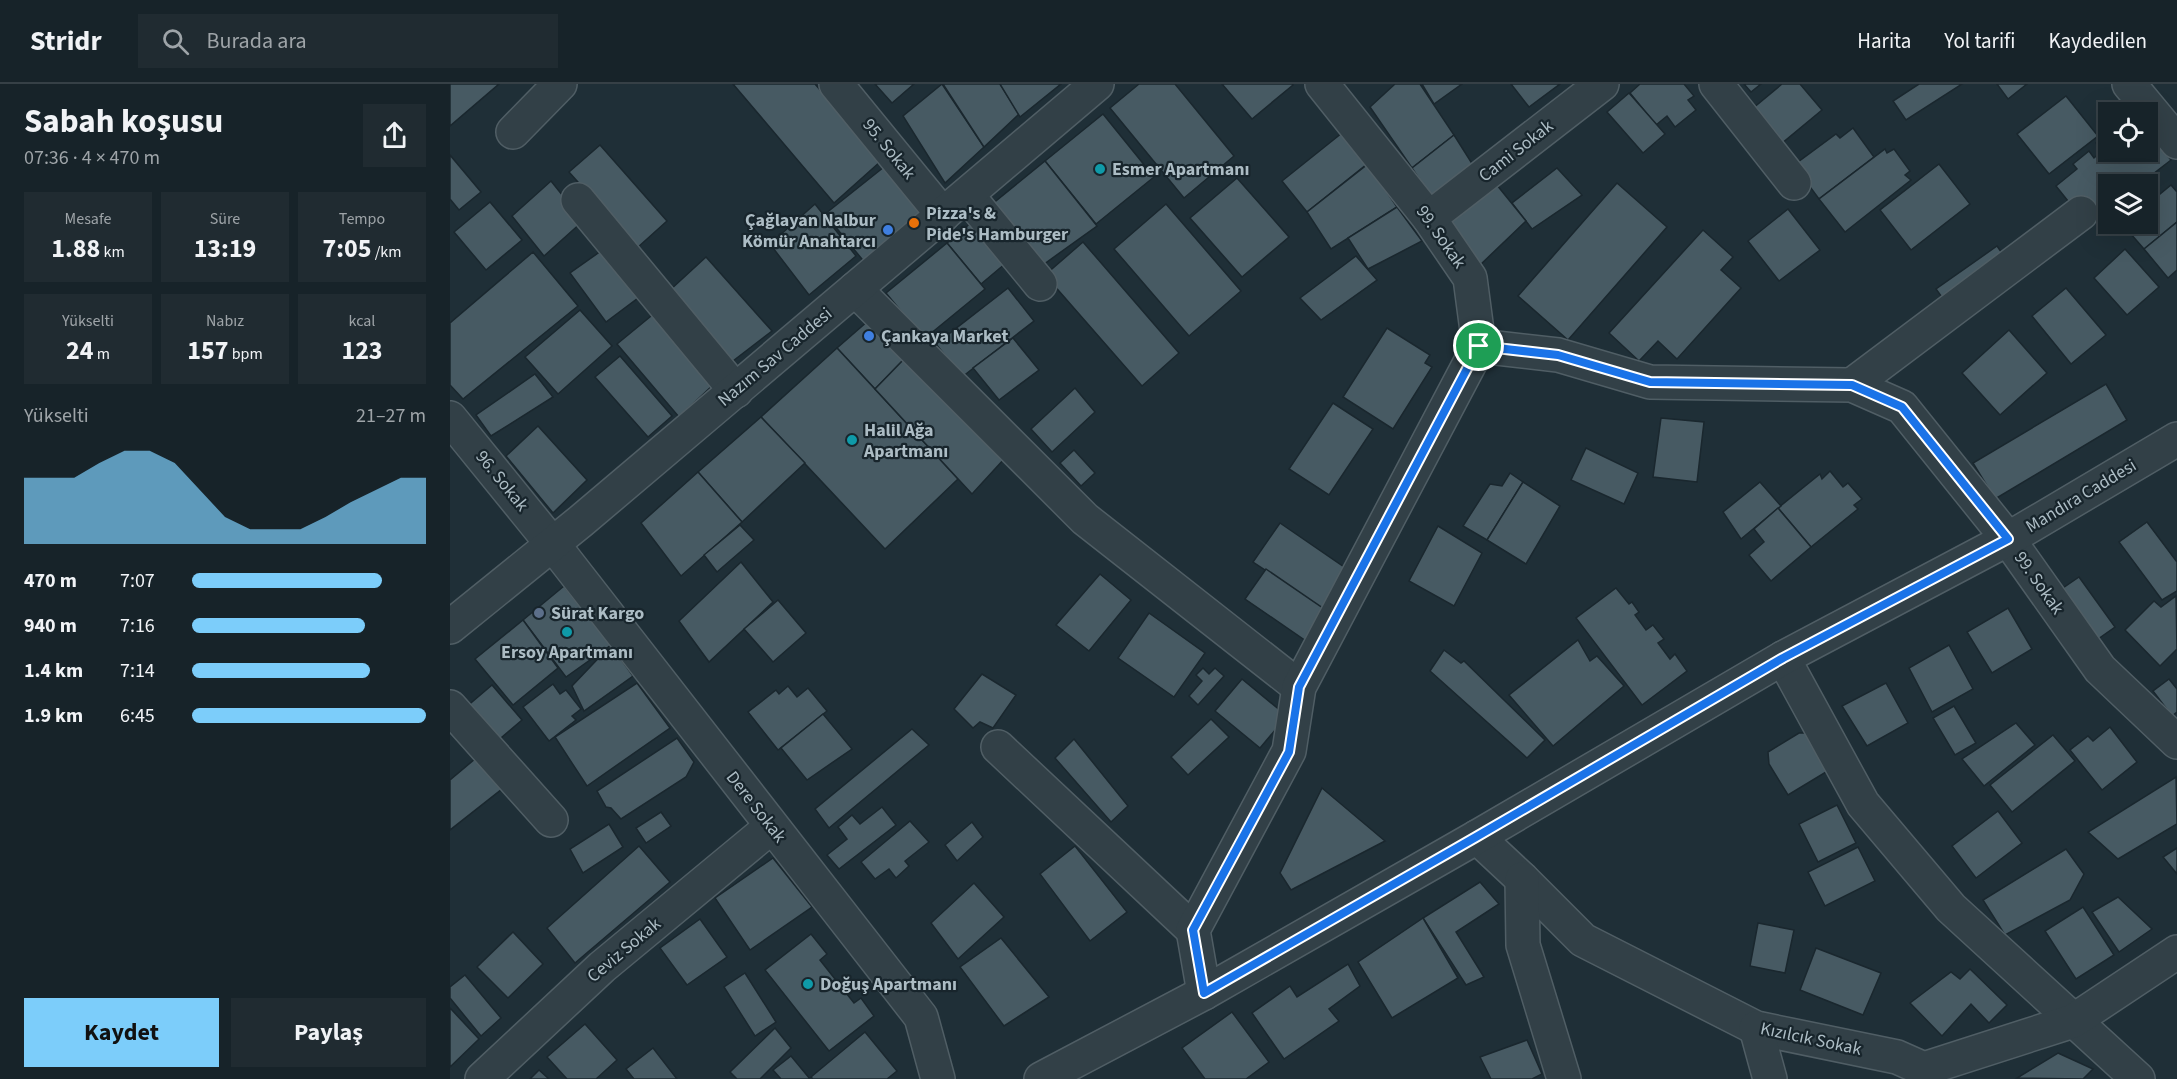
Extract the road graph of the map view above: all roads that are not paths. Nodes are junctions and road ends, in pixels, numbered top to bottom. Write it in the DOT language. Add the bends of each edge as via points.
graph roads {
  1 [pos="560,84"];
  2 [pos="836,84"];
  3 [pos="1322,84"];
  4 [pos="1602,84"];
  5 [pos="1716,84"];
  6 [pos="2129,84"];
  7 [pos="1091,86"];
  8 [pos="513,132"];
  9 [pos="2177,142"];
  10 [pos="1794,183"];
  11 [pos="578,200"];
  12 [pos="955,205"];
  13 [pos="2081,213"];
  14 [pos="1429,219"];
  15 [pos="1040,284"];
  16 [pos="855,289"];
  17 [pos="1479,346"];
  18 [pos="1852,385"];
  19 [pos="736,391"];
  20 [pos="450,418"];
  21 [pos="2177,439"];
  22 [pos="2008,539"];
  23 [pos="553,544"];
  24 [pos="450,627"];
  25 [pos="1783,658"];
  26 [pos="1299,687"];
  27 [pos="450,707"];
  28 [pos="2177,742"];
  29 [pos="998,747"];
  30 [pos="551,820"];
  31 [pos="771,827"];
  32 [pos="1476,837"];
  33 [pos="1522,879"];
  34 [pos="1193,930"];
  35 [pos="2177,952"];
  36 [pos="1204,993"];
  37 [pos="2073,1021"];
  38 [pos="1756,1028"];
  39 [pos="482,1079"];
  40 [pos="938,1079"];
  41 [pos="1041,1079"];
  42 [pos="1564,1079"];
  43 [pos="1770,1079"];
  44 [pos="2138,1079"];
  1 -- 8 [label="street"];
  2 -- 12 [label="street, 95. Sokak"];
  3 -- 14 [label="street, 99. Sokak"];
  4 -- 14 [label="street, Cami Sokak"];
  5 -- 10 [label="street"];
  6 -- 9 [label="street"];
  7 -- 12 [label="street, Nazım Sav Caddesi"];
  11 -- 19 [label="street"];
  12 -- 15 [label="street, 95. Sokak"];
  12 -- 16 [label="street, Nazım Sav Caddesi"];
  13 -- 18 [label="street"];
  14 -- 17 [label="street, 99. Sokak" via="1470,278"];
  16 -- 19 [label="street, Nazım Sav Caddesi"];
  16 -- 26 [label="street" via="1085,519"];
  17 -- 18 [label="street, 99. Sokak" via="1558,355 1650,382"];
  17 -- 26 [label="street"];
  18 -- 22 [label="street, 99. Sokak" via="1902,407"];
  19 -- 23 [label="street, Nazım Sav Caddesi"];
  20 -- 23 [label="street, 96. Sokak"];
  21 -- 22 [label="street, Mandıra Caddesi"];
  22 -- 25 [label="street, Mandıra Caddesi"];
  22 -- 28 [label="street, 99. Sokak" via="2100,669"];
  23 -- 24 [label="street, Nazım Sav Caddesi"];
  23 -- 31 [label="street, Dere Sokak"];
  25 -- 32 [label="street, Mandıra Caddesi"];
  25 -- 37 [label="street" via="1863,804 1951,908"];
  26 -- 34 [label="street" via="1289,752"];
  27 -- 30 [label="street"];
  29 -- 34 [label="street"];
  31 -- 39 [label="street, Ceviz Sokak" via="602,967"];
  31 -- 40 [label="street, Dere Sokak" via="921,1017"];
  32 -- 33 [label="street, Kızılcık Sokak"];
  32 -- 36 [label="street, Mandıra Caddesi"];
  33 -- 38 [label="street, Kızılcık Sokak" via="1583,940"];
  33 -- 42 [label="street" via="1523,945"];
  34 -- 36 [label="street"];
  35 -- 37 [label="street, Kızılcık Sokak"];
  36 -- 41 [label="street, Mandıra Caddesi"];
  37 -- 38 [label="street, Kızılcık Sokak" via="1924,1069 1897,1057"];
  37 -- 44 [label="street"];
  38 -- 43 [label="street"];
}
